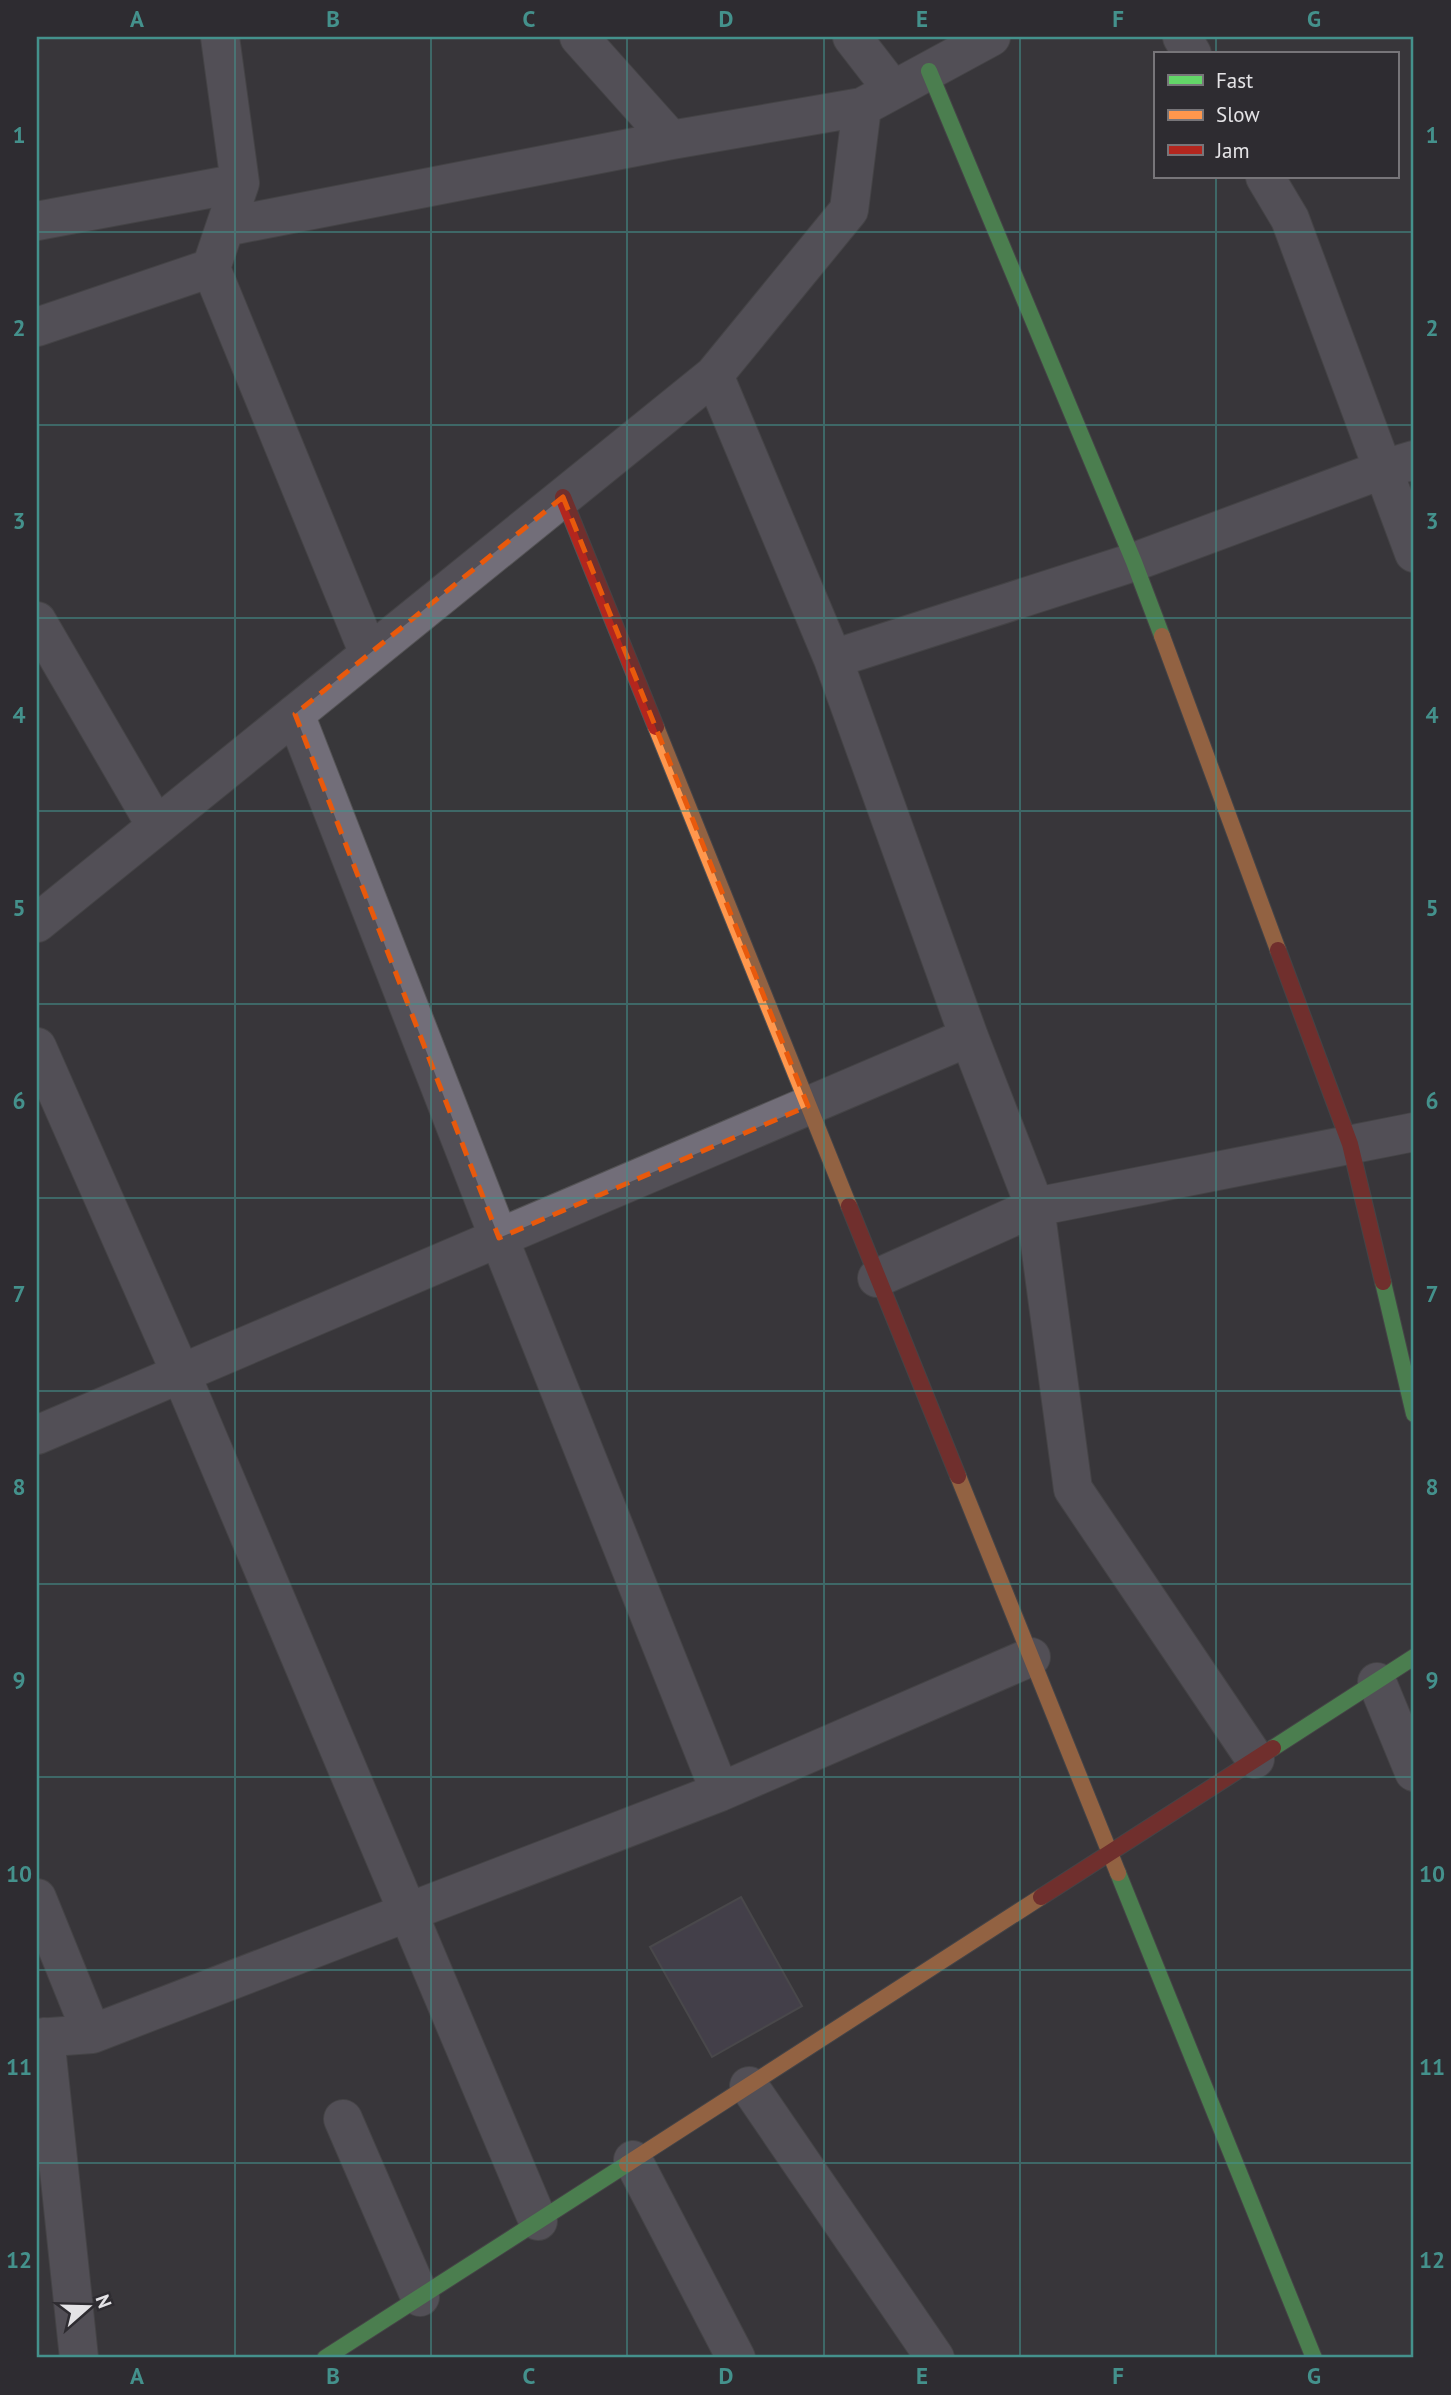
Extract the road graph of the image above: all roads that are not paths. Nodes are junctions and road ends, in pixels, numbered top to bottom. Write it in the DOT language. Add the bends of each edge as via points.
graph roads {
  1 [pos="220,37"];
  2 [pos="579,37"];
  3 [pos="852,37"];
  4 [pos="991,37"];
  5 [pos="929,71"];
  6 [pos="877,98"];
  7 [pos="671,140"];
  8 [pos="1266,178"];
  9 [pos="240,183"];
  10 [pos="37,221"];
  11 [pos="225,227"];
  12 [pos="211,268"];
  13 [pos="37,327"];
  14 [pos="713,375"];
  15 [pos="1399,464"];
  16 [pos="563,497"];
  17 [pos="1414,552"];
  18 [pos="1134,562"];
  19 [pos="37,621"];
  20 [pos="369,654"];
  21 [pos="833,659"];
  22 [pos="295,714"];
  23 [pos="156,826"];
  24 [pos="37,923"];
  25 [pos="969,1037"];
  26 [pos="37,1047"];
  27 [pos="808,1106"];
  28 [pos="1414,1132"];
  29 [pos="1350,1144"];
  30 [pos="1035,1207"];
  31 [pos="499,1238"];
  32 [pos="877,1278"];
  33 [pos="181,1374"];
  34 [pos="1414,1414"];
  35 [pos="37,1435"];
  36 [pos="1031,1657"];
  37 [pos="1414,1657"];
  38 [pos="1377,1682"];
  39 [pos="1255,1759"];
  40 [pos="1414,1772"];
  41 [pos="720,1793"];
  42 [pos="1109,1852"];
  43 [pos="37,1898"];
  44 [pos="408,1913"];
  45 [pos="92,2034"];
  46 [pos="41,2037"];
  47 [pos="749,2086"];
  48 [pos="343,2119"];
  49 [pos="633,2160"];
  50 [pos="538,2221"];
  51 [pos="420,2297"];
  52 [pos="79,2358"];
  53 [pos="325,2358"];
  54 [pos="736,2358"];
  55 [pos="935,2358"];
  56 [pos="1314,2358"];
  1 -- 9 [label="street"];
  2 -- 7 [label="street"];
  3 -- 6 [label="street"];
  4 -- 5 [label="street"];
  5 -- 6 [label="street"];
  5 -- 18 [label="street"];
  6 -- 7 [label="street"];
  6 -- 14 [label="street" via="849,210"];
  7 -- 11 [label="street"];
  8 -- 15 [label="street" via="1290,219"];
  9 -- 10 [label="street"];
  9 -- 11 [label="street"];
  11 -- 12 [label="street"];
  12 -- 13 [label="street"];
  12 -- 20 [label="street"];
  14 -- 16 [label="street"];
  14 -- 21 [label="street"];
  15 -- 17 [label="street"];
  15 -- 18 [label="street"];
  16 -- 20 [label="street"];
  16 -- 27 [label="street"];
  18 -- 21 [label="street"];
  18 -- 29 [label="street"];
  19 -- 23 [label="street"];
  20 -- 22 [label="street"];
  21 -- 25 [label="street"];
  22 -- 23 [label="street"];
  22 -- 31 [label="street"];
  23 -- 24 [label="street"];
  25 -- 27 [label="street"];
  25 -- 30 [label="street"];
  26 -- 33 [label="street"];
  27 -- 31 [label="street"];
  27 -- 32 [label="street"];
  28 -- 29 [label="street"];
  29 -- 30 [label="street"];
  29 -- 34 [label="street"];
  30 -- 32 [label="street"];
  30 -- 39 [label="street" via="1073,1489"];
  31 -- 33 [label="street"];
  31 -- 41 [label="street"];
  32 -- 36 [label="street"];
  33 -- 35 [label="street"];
  33 -- 44 [label="street"];
  36 -- 41 [label="street"];
  36 -- 42 [label="street"];
  37 -- 38 [label="street"];
  38 -- 39 [label="street"];
  38 -- 40 [label="street"];
  39 -- 42 [label="street"];
  41 -- 44 [label="street"];
  42 -- 47 [label="street"];
  42 -- 56 [label="street"];
  43 -- 45 [label="street"];
  44 -- 45 [label="street"];
  44 -- 50 [label="street"];
  45 -- 46 [label="street"];
  46 -- 52 [label="street"];
  47 -- 49 [label="street"];
  47 -- 55 [label="street"];
  48 -- 51 [label="street"];
  49 -- 50 [label="street"];
  49 -- 54 [label="street"];
  50 -- 51 [label="street"];
  51 -- 53 [label="street"];
}
